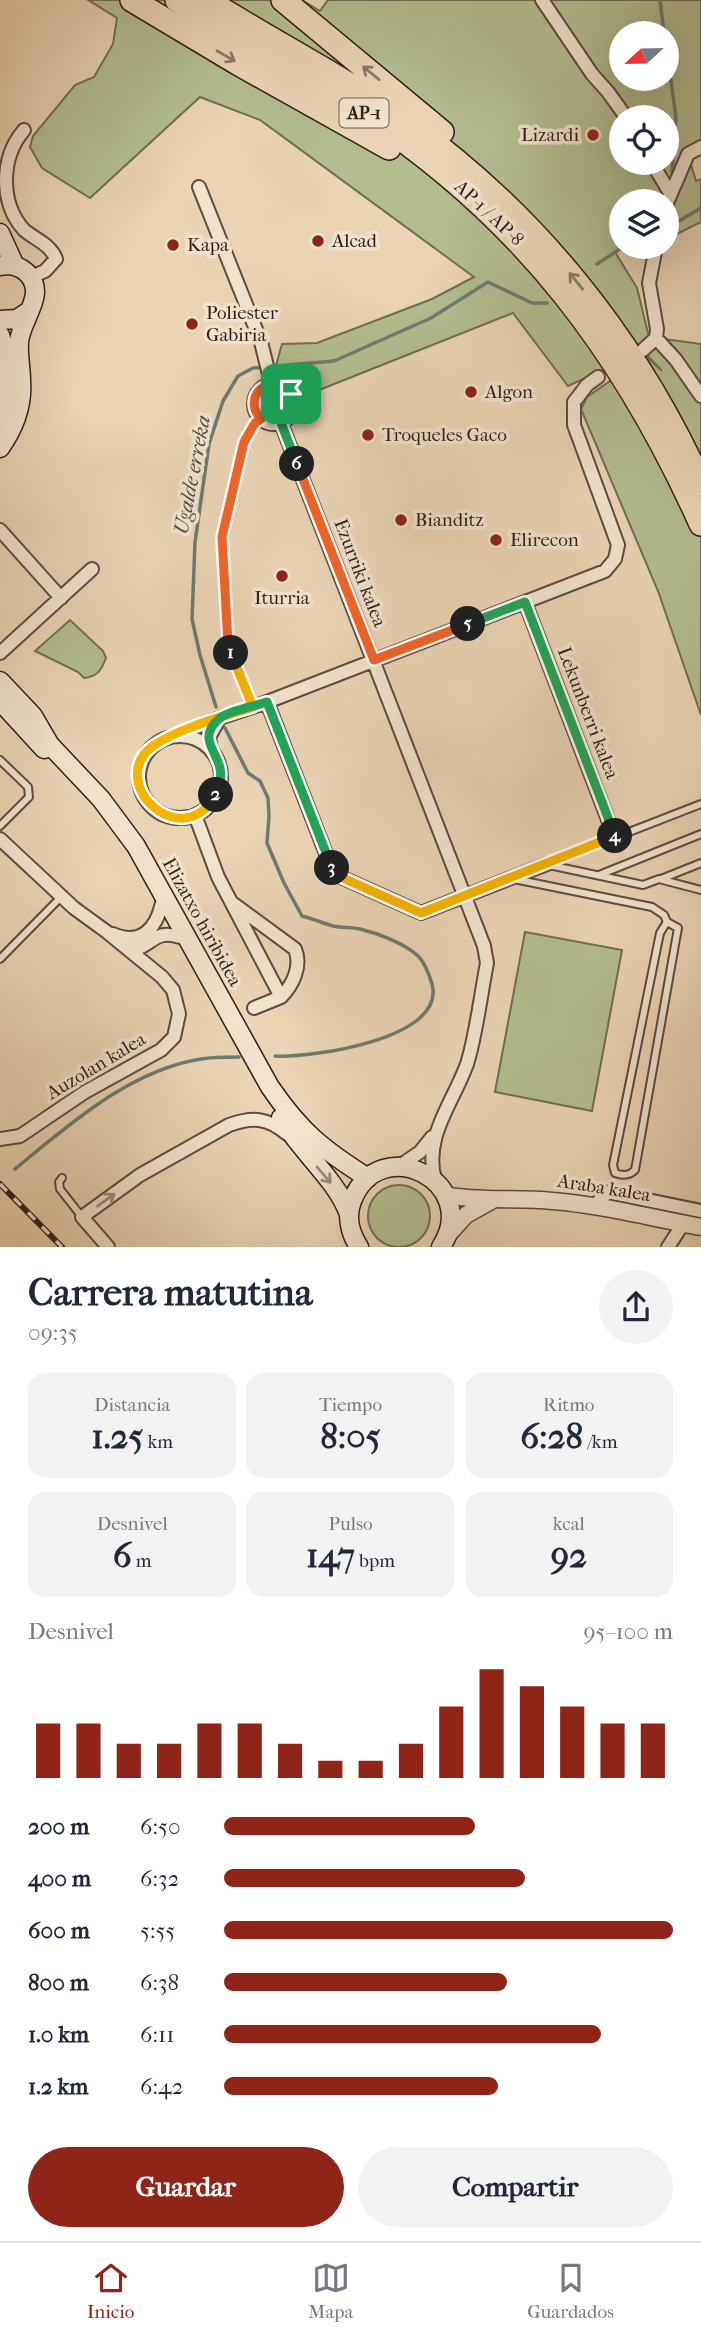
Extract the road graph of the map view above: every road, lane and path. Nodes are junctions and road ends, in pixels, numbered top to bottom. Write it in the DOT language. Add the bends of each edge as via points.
graph roads {
  1 [pos="132,0"];
  2 [pos="177,0"];
  3 [pos="207,0"];
  4 [pos="283,0"];
  5 [pos="542,0"];
  6 [pos="617,105"];
  7 [pos="24,130"];
  8 [pos="701,146"];
  9 [pos="199,187"];
  10 [pos="673,189"];
  11 [pos="523,221"];
  12 [pos="0,233"];
  13 [pos="531,254"];
  14 [pos="654,259"];
  15 [pos="8,266"];
  16 [pos="31,277"];
  17 [pos="29,311"];
  18 [pos="0,320"];
  19 [pos="0,335"];
  20 [pos="656,338"];
  21 [pos="643,350"];
  22 [pos="598,377"];
  23 [pos="272,384"];
  24 [pos="701,396"];
  25 [pos="261,419"];
  26 [pos="0,421"];
  27 [pos="281,423"];
  28 [pos="0,448"];
  29 [pos="701,484"];
  30 [pos="701,524"];
  31 [pos="0,530"];
  32 [pos="92,569"];
  33 [pos="61,598"];
  34 [pos="525,602"];
  35 [pos="0,653"];
  36 [pos="374,660"];
  37 [pos="0,681"];
  38 [pos="0,701"];
  39 [pos="267,702"];
  40 [pos="253,707"];
  41 [pos="220,718"];
  42 [pos="174,735"];
  43 [pos="211,750"];
  44 [pos="0,760"];
  45 [pos="701,804"];
  46 [pos="195,815"];
  47 [pos="0,826"];
  48 [pos="701,834"];
  49 [pos="615,838"];
  50 [pos="0,839"];
  51 [pos="701,863"];
  52 [pos="547,864"];
  53 [pos="598,875"];
  54 [pos="512,878"];
  55 [pos="659,879"];
  56 [pos="701,890"];
  57 [pos="61,897"];
  58 [pos="465,897"];
  59 [pos="231,902"];
  60 [pos="162,903"];
  61 [pos="667,922"];
  62 [pos="107,932"];
  63 [pos="180,937"];
  64 [pos="142,940"];
  65 [pos="129,950"];
  66 [pos="0,959"];
  67 [pos="150,967"];
  68 [pos="281,997"];
  69 [pos="254,1008"];
  70 [pos="437,1131"];
  71 [pos="293,1138"];
  72 [pos="0,1139"];
  73 [pos="398,1167"];
  74 [pos="62,1178"];
  75 [pos="368,1178"];
  76 [pos="440,1188"];
  77 [pos="499,1198"];
  78 [pos="594,1206"];
  79 [pos="701,1211"];
  80 [pos="349,1214"];
  81 [pos="82,1217"];
  82 [pos="683,1224"];
  83 [pos="701,1227"];
  84 [pos="444,1241"];
  85 [pos="108,1247"];
  86 [pos="359,1247"];
  87 [pos="668,1247"];
  1 -- 13 [label="highway, one-way" via="417,165 515,247"];
  2 -- 13 [label="highway, AP-1 / AP-8 / AP-1" via="393,134 466,190"];
  3 -- 11 [label="highway, AP-1 / AP-8 / AP-1" via="406,122"];
  11 -- 4 [label="highway, one-way" via="516,201 485,170"];
  5 -- 6 [label="street"];
  7 -- 16 [label="street" via="13,144 3,172 5,193 17,222 48,246 56,259"];
  8 -- 10 [label="street" via="688,154"];
  9 -- 23 [label="street, Ezurriki kalea" via="261,342"];
  29 -- 11 [label="highway, AP-1 / AP-8 / AP-1, one-way" via="631,356 590,298"];
  12 -- 15 [label="main road"];
  13 -- 30 [label="highway, AP-1 / AP-8 / AP-1" via="576,307 629,384"];
  14 -- 20 [label="street" via="649,283"];
  15 -- 16 [label="main road"];
  16 -- 17 [label="main road" via="36,291"];
  17 -- 18 [label="main road" via="18,319"];
  17 -- 28 [label="main road" via="19,342 19,410"];
  19 -- 26 [label="main road" via="8,383"];
  20 -- 21 [label="street"];
  20 -- 24 [label="street"];
  22 -- 34 [label="street" via="575,402 574,425 618,545 615,559 605,571"];
  23 -- 25 [label="street" via="259,390 255,398"];
  23 -- 27 [label="street, Ezurriki kalea"];
  25 -- 27 [label="street"];
  25 -- 40 [label="lane" via="244,442 222,537 228,643"];
  27 -- 36 [label="street, Ezurriki kalea"];
  31 -- 33 [label="street"];
  32 -- 33 [label="street"];
  33 -- 35 [label="street"];
  34 -- 36 [label="street"];
  34 -- 49 [label="street, Lekunberri kalea"];
  36 -- 39 [label="street"];
  36 -- 58 [label="street, Ezurriki kalea"];
  37 -- 75 [label="main road, Elizatxo hiribidea" via="126,830 293,1121 327,1153"];
  38 -- 60 [label="main road, Elizatxo hiribidea" via="109,818"];
  39 -- 40 [label="street"];
  39 -- 58 [label="street" via="334,874 421,913"];
  40 -- 41 [label="street"];
  41 -- 42 [label="street"];
  41 -- 43 [label="street" via="209,737"];
  42 -- 43 [label="street" via="197,740"];
  42 -- 46 [label="street" via="150,748 142,760 139,782 154,810 167,817"];
  43 -- 46 [label="street" via="220,785 215,799"];
  44 -- 47 [label="lane" via="30,792"];
  45 -- 49 [label="lane"];
  46 -- 59 [label="street"];
  48 -- 53 [label="lane"];
  49 -- 52 [label="lane"];
  50 -- 57 [label="street, Auzolan kalea"];
  51 -- 55 [label="lane"];
  52 -- 53 [label="lane"];
  52 -- 54 [label="street"];
  53 -- 55 [label="lane" via="643,885"];
  54 -- 58 [label="street"];
  54 -- 61 [label="lane" via="652,907"];
  55 -- 56 [label="lane"];
  57 -- 62 [label="street, Auzolan kalea"];
  57 -- 66 [label="lane"];
  58 -- 70 [label="street, Ezurriki kalea" via="487,963 467,1062"];
  59 -- 68 [label="street"];
  59 -- 68 [label="street" via="295,949 298,957 292,985"];
  60 -- 63 [label="main road, Elizatxo hiribidea"];
  60 -- 64 [label="street"];
  61 -- 61 [label="lane" via="678,928 640,1143 635,1170 622,1175 615,1173 613,1165 660,933"];
  62 -- 64 [label="street, Auzolan kalea"];
  62 -- 65 [label="street, Auzolan kalea"];
  63 -- 64 [label="street, Auzolan kalea" via="168,933"];
  63 -- 71 [label="main road, Elizatxo hiribidea"];
  64 -- 65 [label="street" via="128,943"];
  64 -- 67 [label="street"];
  65 -- 67 [label="street, Auzolan kalea"];
  67 -- 72 [label="street, Auzolan kalea" via="168,983 178,1006 177,1030 168,1045 85,1091 20,1136"];
  68 -- 69 [label="street"];
  70 -- 73 [label="street" via="420,1152"];
  70 -- 76 [label="street" via="431,1156"];
  71 -- 80 [label="main road, Elizatxo hiribidea, one-way" via="344,1200"];
  81 -- 71 [label="street, one-way" via="140,1175 229,1125 257,1118"];
  73 -- 75 [label="main road"];
  73 -- 76 [label="main road" via="418,1170"];
  74 -- 81 [label="lane" via="60,1189"];
  75 -- 80 [label="main road" via="357,1191"];
  76 -- 77 [label="street, Araba kalea" via="463,1199"];
  76 -- 84 [label="main road" via="450,1211"];
  77 -- 78 [label="street, Araba kalea"];
  77 -- 84 [label="street" via="467,1215"];
  78 -- 79 [label="street" via="608,1192"];
  78 -- 82 [label="street, Araba kalea"];
  80 -- 86 [label="main road, Elizatxo hiribidea"];
  81 -- 85 [label="street"];
  82 -- 83 [label="street, Araba kalea"];
  82 -- 87 [label="street"];
}
